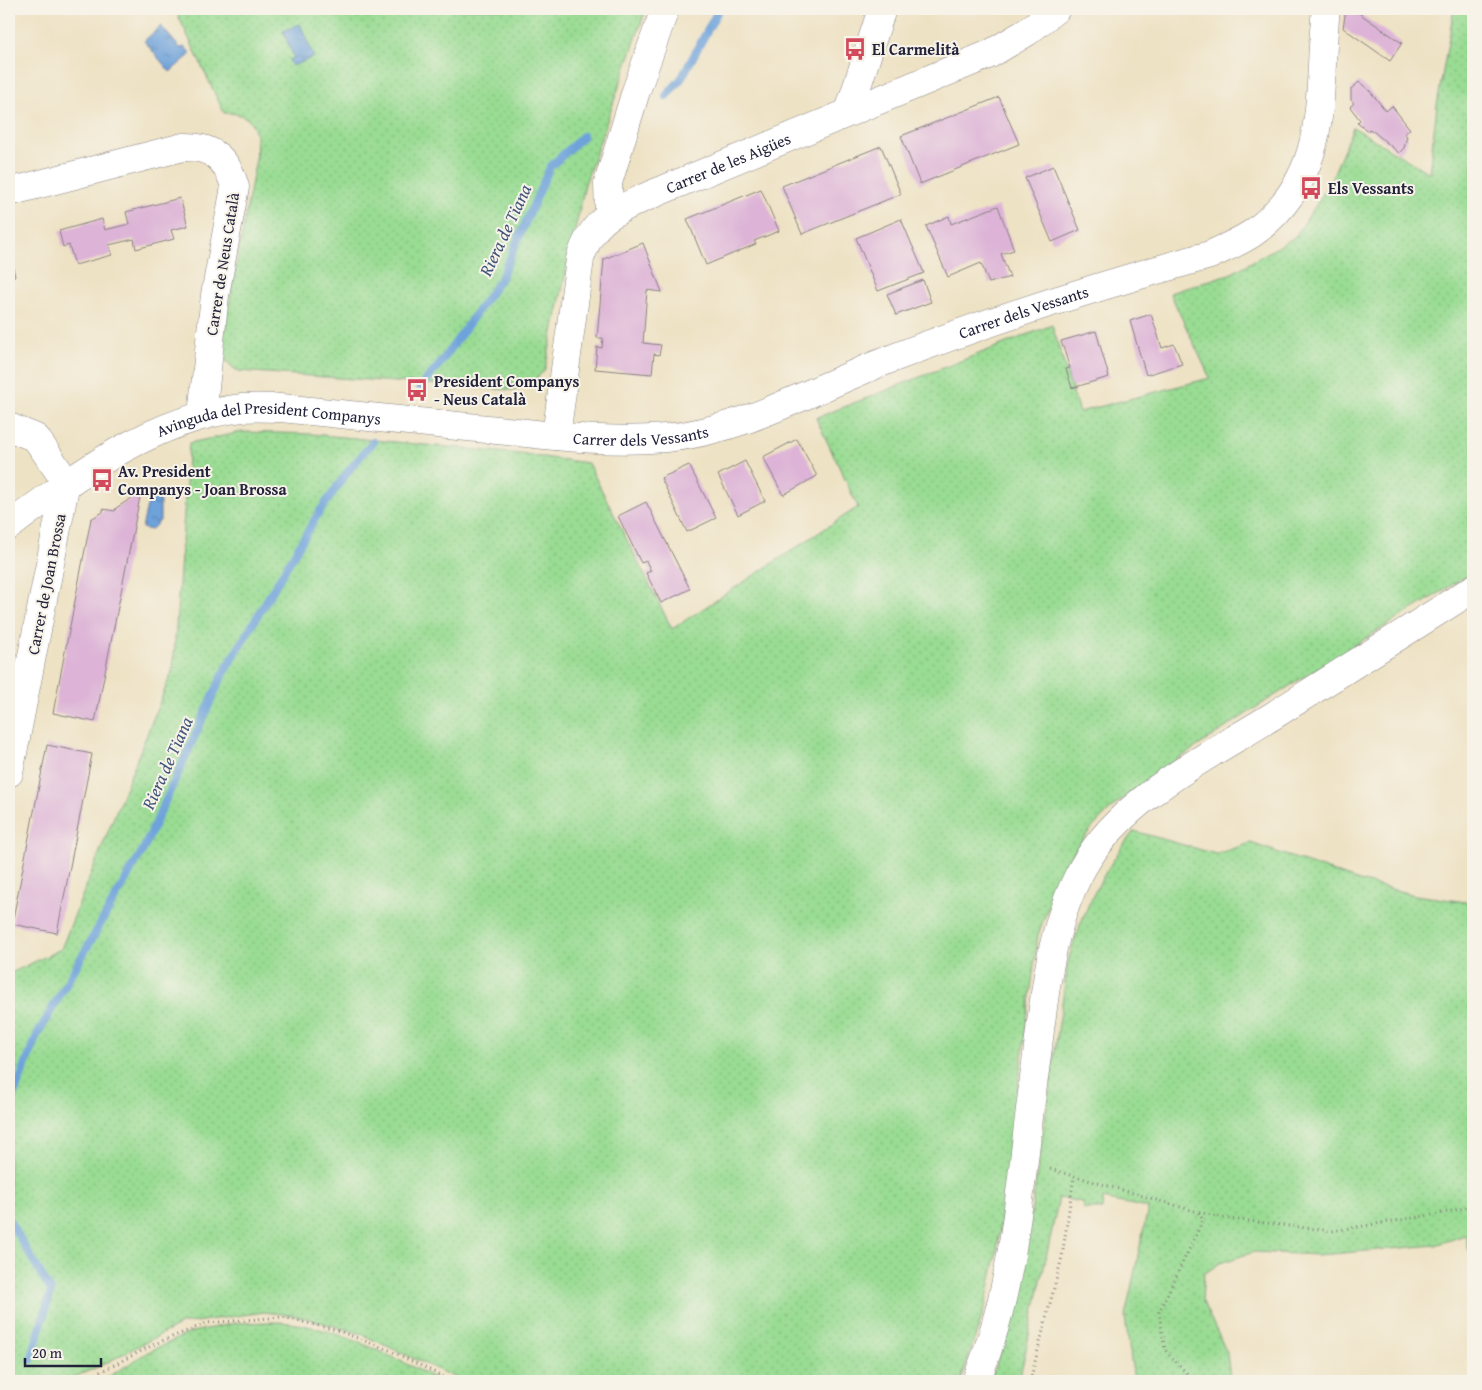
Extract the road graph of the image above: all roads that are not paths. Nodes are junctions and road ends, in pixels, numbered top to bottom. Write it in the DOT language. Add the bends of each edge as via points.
graph roads {
  1 [pos="665,9"];
  2 [pos="882,9"];
  3 [pos="1056,9"];
  4 [pos="1326,9"];
  5 [pos="849,111"];
  6 [pos="9,192"];
  7 [pos="609,215"];
  8 [pos="202,415"];
  9 [pos="9,427"];
  10 [pos="556,436"];
  11 [pos="66,482"];
  12 [pos="9,526"];
  13 [pos="1473,589"];
  14 [pos="9,773"];
  15 [pos="976,1381"];
  1 -- 7 [label="street" via="608,183"];
  2 -- 5 [label="street"];
  3 -- 5 [label="street, Carrer de les Aigües" via="1028,32 990,54"];
  4 -- 10 [label="street, Carrer dels Vessants" via="1317,133 1309,161 1286,201 1243,239 1210,255 979,325 751,418 668,438 635,440"];
  5 -- 7 [label="street, Carrer de les Aigües"];
  6 -- 8 [label="street, Carrer de Neus Català" via="183,147 199,146 216,154 231,171 235,187 215,295"];
  7 -- 10 [label="street, Carrer de les Aigües" via="592,232 580,259"];
  8 -- 10 [label="street, Avinguda del President Companys" via="244,408 281,408"];
  8 -- 11 [label="street, Avinguda del President Companys" via="132,444"];
  9 -- 11 [label="street" via="36,438"];
  11 -- 12 [label="street, Avinguda del President Companys"];
  11 -- 14 [label="street, Carrer de Joan Brossa"];
  13 -- 15 [label="street" via="1156,789 1101,840 1083,866 1064,905 1051,954 1016,1231 1000,1310"];
}
